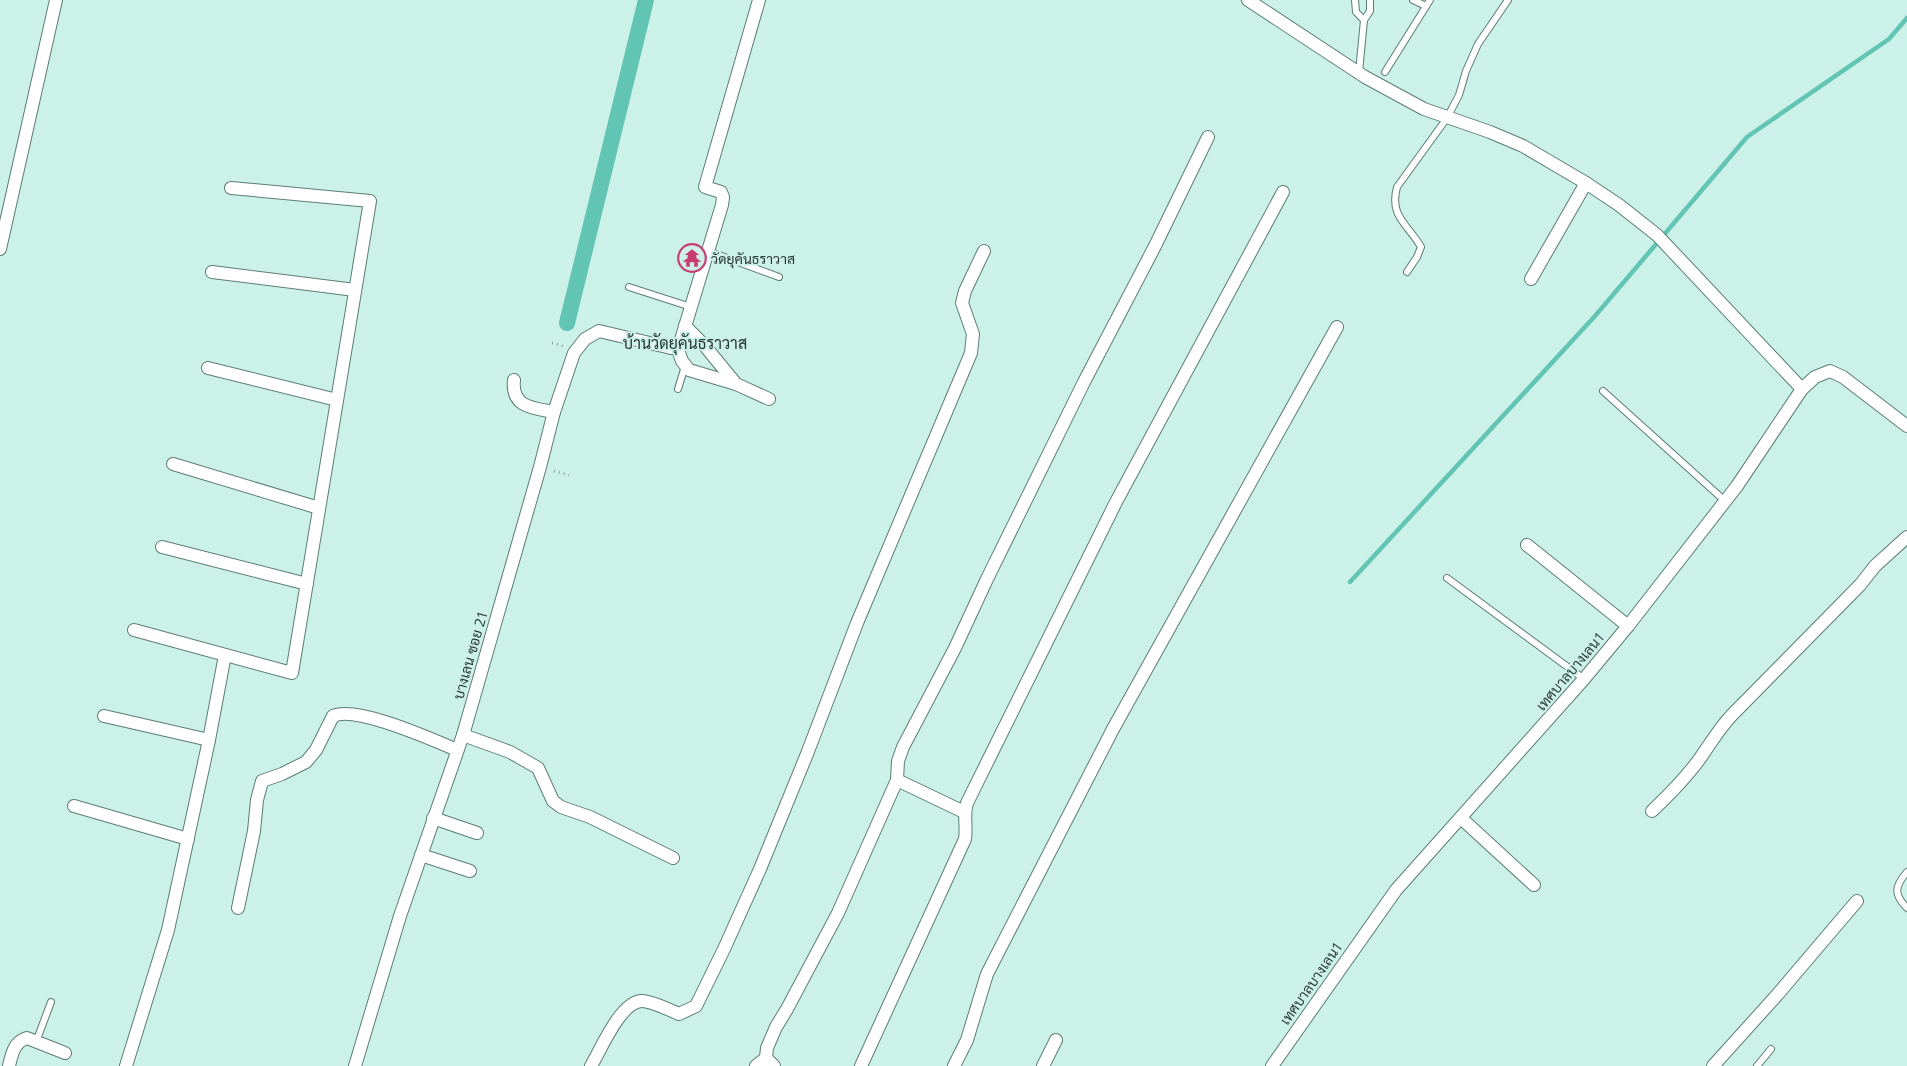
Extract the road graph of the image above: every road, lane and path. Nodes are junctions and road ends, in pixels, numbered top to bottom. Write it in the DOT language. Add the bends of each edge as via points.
graph roads {
  1 [pos="56,0"];
  2 [pos="759,0"];
  3 [pos="1248,0"];
  4 [pos="1355,0"];
  5 [pos="1370,0"];
  6 [pos="1413,0"];
  7 [pos="1430,0"];
  8 [pos="1508,0"];
  9 [pos="1426,6"];
  10 [pos="1364,20"];
  11 [pos="1385,72"];
  12 [pos="1359,74"];
  13 [pos="1447,118"];
  14 [pos="1208,137"];
  15 [pos="1586,183"];
  16 [pos="231,188"];
  17 [pos="1283,192"];
  18 [pos="0,249"];
  19 [pos="708,251"];
  20 [pos="984,251"];
  21 [pos="212,272"];
  22 [pos="1407,272"];
  23 [pos="779,276"];
  24 [pos="1531,279"];
  25 [pos="628,287"];
  26 [pos="355,290"];
  27 [pos="691,307"];
  28 [pos="685,326"];
  29 [pos="1337,327"];
  30 [pos="674,348"];
  31 [pos="685,366"];
  32 [pos="208,368"];
  33 [pos="514,380"];
  34 [pos="736,384"];
  35 [pos="678,389"];
  36 [pos="1802,389"];
  37 [pos="1603,391"];
  38 [pos="769,399"];
  39 [pos="337,400"];
  40 [pos="554,412"];
  41 [pos="1907,426"];
  42 [pos="173,464"];
  43 [pos="1725,501"];
  44 [pos="319,508"];
  45 [pos="1907,537"];
  46 [pos="1527,545"];
  47 [pos="162,547"];
  48 [pos="1447,578"];
  49 [pos="307,584"];
  50 [pos="1628,626"];
  51 [pos="134,630"];
  52 [pos="225,655"];
  53 [pos="1584,679"];
  54 [pos="104,716"];
  55 [pos="463,735"];
  56 [pos="209,740"];
  57 [pos="457,750"];
  58 [pos="897,780"];
  59 [pos="74,806"];
  60 [pos="1652,811"];
  61 [pos="964,812"];
  62 [pos="433,818"];
  63 [pos="1461,818"];
  64 [pos="477,833"];
  65 [pos="188,839"];
  66 [pos="421,855"];
  67 [pos="673,858"];
  68 [pos="470,871"];
  69 [pos="1907,872"];
  70 [pos="1534,885"];
  71 [pos="1857,901"];
  72 [pos="238,908"];
  73 [pos="1907,908"];
  74 [pos="51,1002"];
  75 [pos="1056,1040"];
  76 [pos="36,1042"];
  77 [pos="1771,1049"];
  78 [pos="65,1053"];
  79 [pos="766,1063"];
  80 [pos="9,1066"];
  81 [pos="126,1066"];
  82 [pos="355,1066"];
  83 [pos="591,1066"];
  84 [pos="861,1066"];
  85 [pos="954,1066"];
  86 [pos="1043,1066"];
  87 [pos="1272,1066"];
  88 [pos="1713,1066"];
  89 [pos="1758,1066"];
  1 -- 18 [label="street"];
  2 -- 19 [label="street" via="705,187 720,192 723,197"];
  3 -- 12 [label="street"];
  4 -- 10 [label="lane" via="1356,12"];
  5 -- 10 [label="lane" via="1370,11"];
  6 -- 9 [label="lane"];
  7 -- 9 [label="lane"];
  8 -- 13 [label="lane" via="1478,44"];
  9 -- 11 [label="lane"];
  10 -- 12 [label="lane"];
  12 -- 13 [label="street"];
  13 -- 15 [label="street" via="1523,146"];
  13 -- 22 [label="lane" via="1397,187 1393,200 1398,215 1421,247"];
  14 -- 58 [label="street" via="1084,382 956,648 903,747"];
  15 -- 24 [label="street"];
  15 -- 36 [label="street" via="1656,235"];
  16 -- 26 [label="street" via="370,201"];
  17 -- 61 [label="street" via="1116,502"];
  19 -- 23 [label="lane"];
  19 -- 27 [label="street"];
  20 -- 83 [label="street" via="962,303 973,334 971,352 857,623 764,861 724,949 696,1006 679,1014 643,1001 635,1003 623,1012"];
  21 -- 26 [label="street"];
  25 -- 27 [label="lane"];
  26 -- 39 [label="street"];
  27 -- 28 [label="street"];
  28 -- 30 [label="street" via="680,343"];
  28 -- 34 [label="street"];
  29 -- 85 [label="street" via="1100,754 986,974 968,1040"];
  30 -- 31 [label="street"];
  30 -- 40 [label="street, บางเลน ซอย 21" via="599,331 584,339 574,353"];
  31 -- 34 [label="street"];
  31 -- 35 [label="lane"];
  32 -- 39 [label="street"];
  33 -- 40 [label="street" via="512,391 519,402 534,409"];
  34 -- 38 [label="street"];
  36 -- 41 [label="street, เทศบาลบางเลน1" via="1815,377 1830,371 1843,377"];
  36 -- 43 [label="street, เทศบาลบางเลน1"];
  37 -- 43 [label="lane"];
  39 -- 44 [label="street"];
  40 -- 55 [label="street, บางเลน ซอย 21"];
  42 -- 44 [label="street"];
  43 -- 50 [label="street, เทศบาลบางเลน1"];
  44 -- 49 [label="street"];
  45 -- 60 [label="street" via="1731,716 1687,774"];
  46 -- 50 [label="street"];
  47 -- 49 [label="street"];
  48 -- 53 [label="lane"];
  49 -- 52 [label="street" via="292,673"];
  50 -- 53 [label="street, เทศบาลบางเลน1"];
  51 -- 52 [label="street"];
  52 -- 56 [label="street"];
  53 -- 63 [label="street, เทศบาลบางเลน1"];
  54 -- 56 [label="street"];
  55 -- 57 [label="street, บางเลน ซอย 21"];
  55 -- 67 [label="street" via="510,752 538,768 553,801 562,807 590,817"];
  56 -- 65 [label="street"];
  57 -- 62 [label="street, บางเลน ซอย 21"];
  57 -- 72 [label="street" via="358,715 334,716 306,762 262,782"];
  58 -- 61 [label="street"];
  58 -- 79 [label="street" via="838,913 776,1027 767,1048"];
  59 -- 65 [label="street"];
  61 -- 84 [label="street" via="965,839"];
  62 -- 64 [label="street"];
  62 -- 66 [label="street, บางเลน ซอย 21"];
  63 -- 70 [label="street"];
  63 -- 87 [label="street, เทศบาลบางเลน1" via="1396,890"];
  65 -- 81 [label="street" via="168,930"];
  66 -- 68 [label="street"];
  66 -- 82 [label="street, บางเลน ซอย 21"];
  69 -- 73 [label="lane" via="1899,880 1896,891"];
  71 -- 88 [label="street"];
  74 -- 76 [label="lane"];
  75 -- 86 [label="street"];
  76 -- 78 [label="street"];
  76 -- 80 [label="street" via="27,1038 17,1044"];
  77 -- 89 [label="lane"];
}
